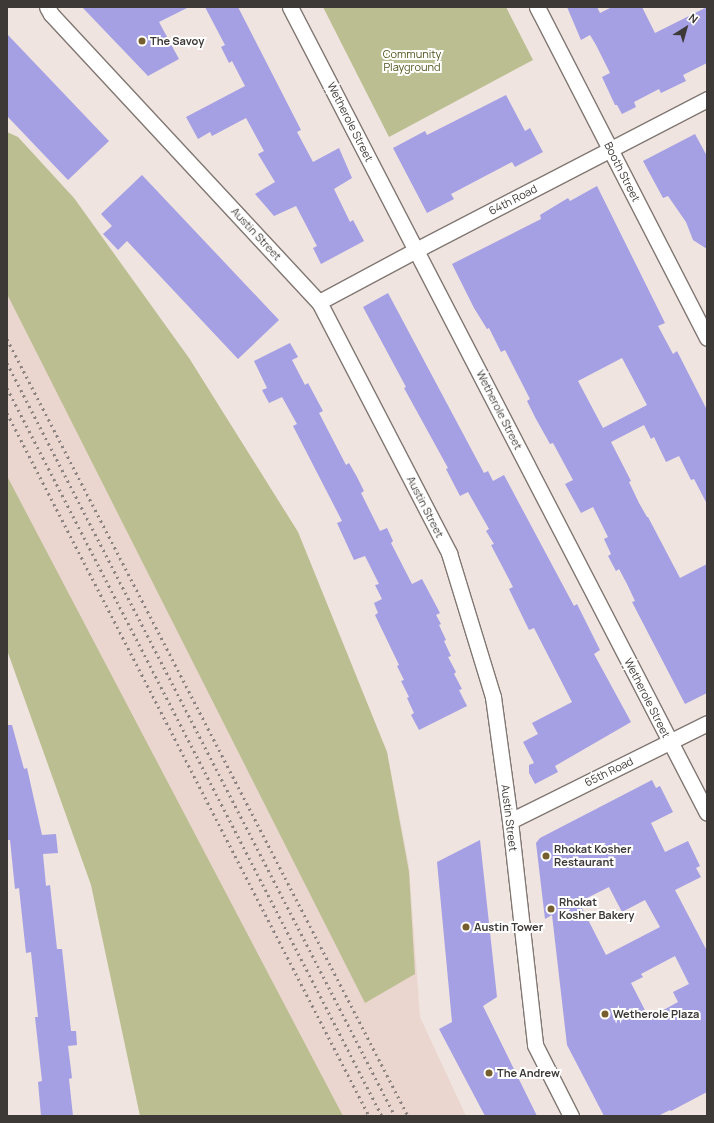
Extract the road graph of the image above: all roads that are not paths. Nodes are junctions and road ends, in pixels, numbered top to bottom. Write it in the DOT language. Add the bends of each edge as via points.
graph roads {
  1 [pos="47,7"];
  2 [pos="290,7"];
  3 [pos="537,7"];
  4 [pos="707,99"];
  5 [pos="611,148"];
  6 [pos="416,250"];
  7 [pos="319,302"];
  8 [pos="707,338"];
  9 [pos="707,723"];
  10 [pos="670,742"];
  11 [pos="707,813"];
  12 [pos="510,821"];
  13 [pos="571,1116"];
  1 -- 7 [label="street, Austin Street"];
  2 -- 6 [label="street, Wetherole Street"];
  3 -- 5 [label="street, Booth Street"];
  4 -- 5 [label="street, 64th Road"];
  5 -- 6 [label="street, 64th Road"];
  5 -- 8 [label="street, Booth Street"];
  6 -- 7 [label="street, 64th Road"];
  6 -- 10 [label="street, Wetherole Street"];
  7 -- 12 [label="street, Austin Street" via="449,553 493,697"];
  9 -- 10 [label="street, 65th Road"];
  10 -- 11 [label="street, Wetherole Street"];
  10 -- 12 [label="street, 65th Road"];
  12 -- 13 [label="street, Austin Street" via="535,1045"];
}
